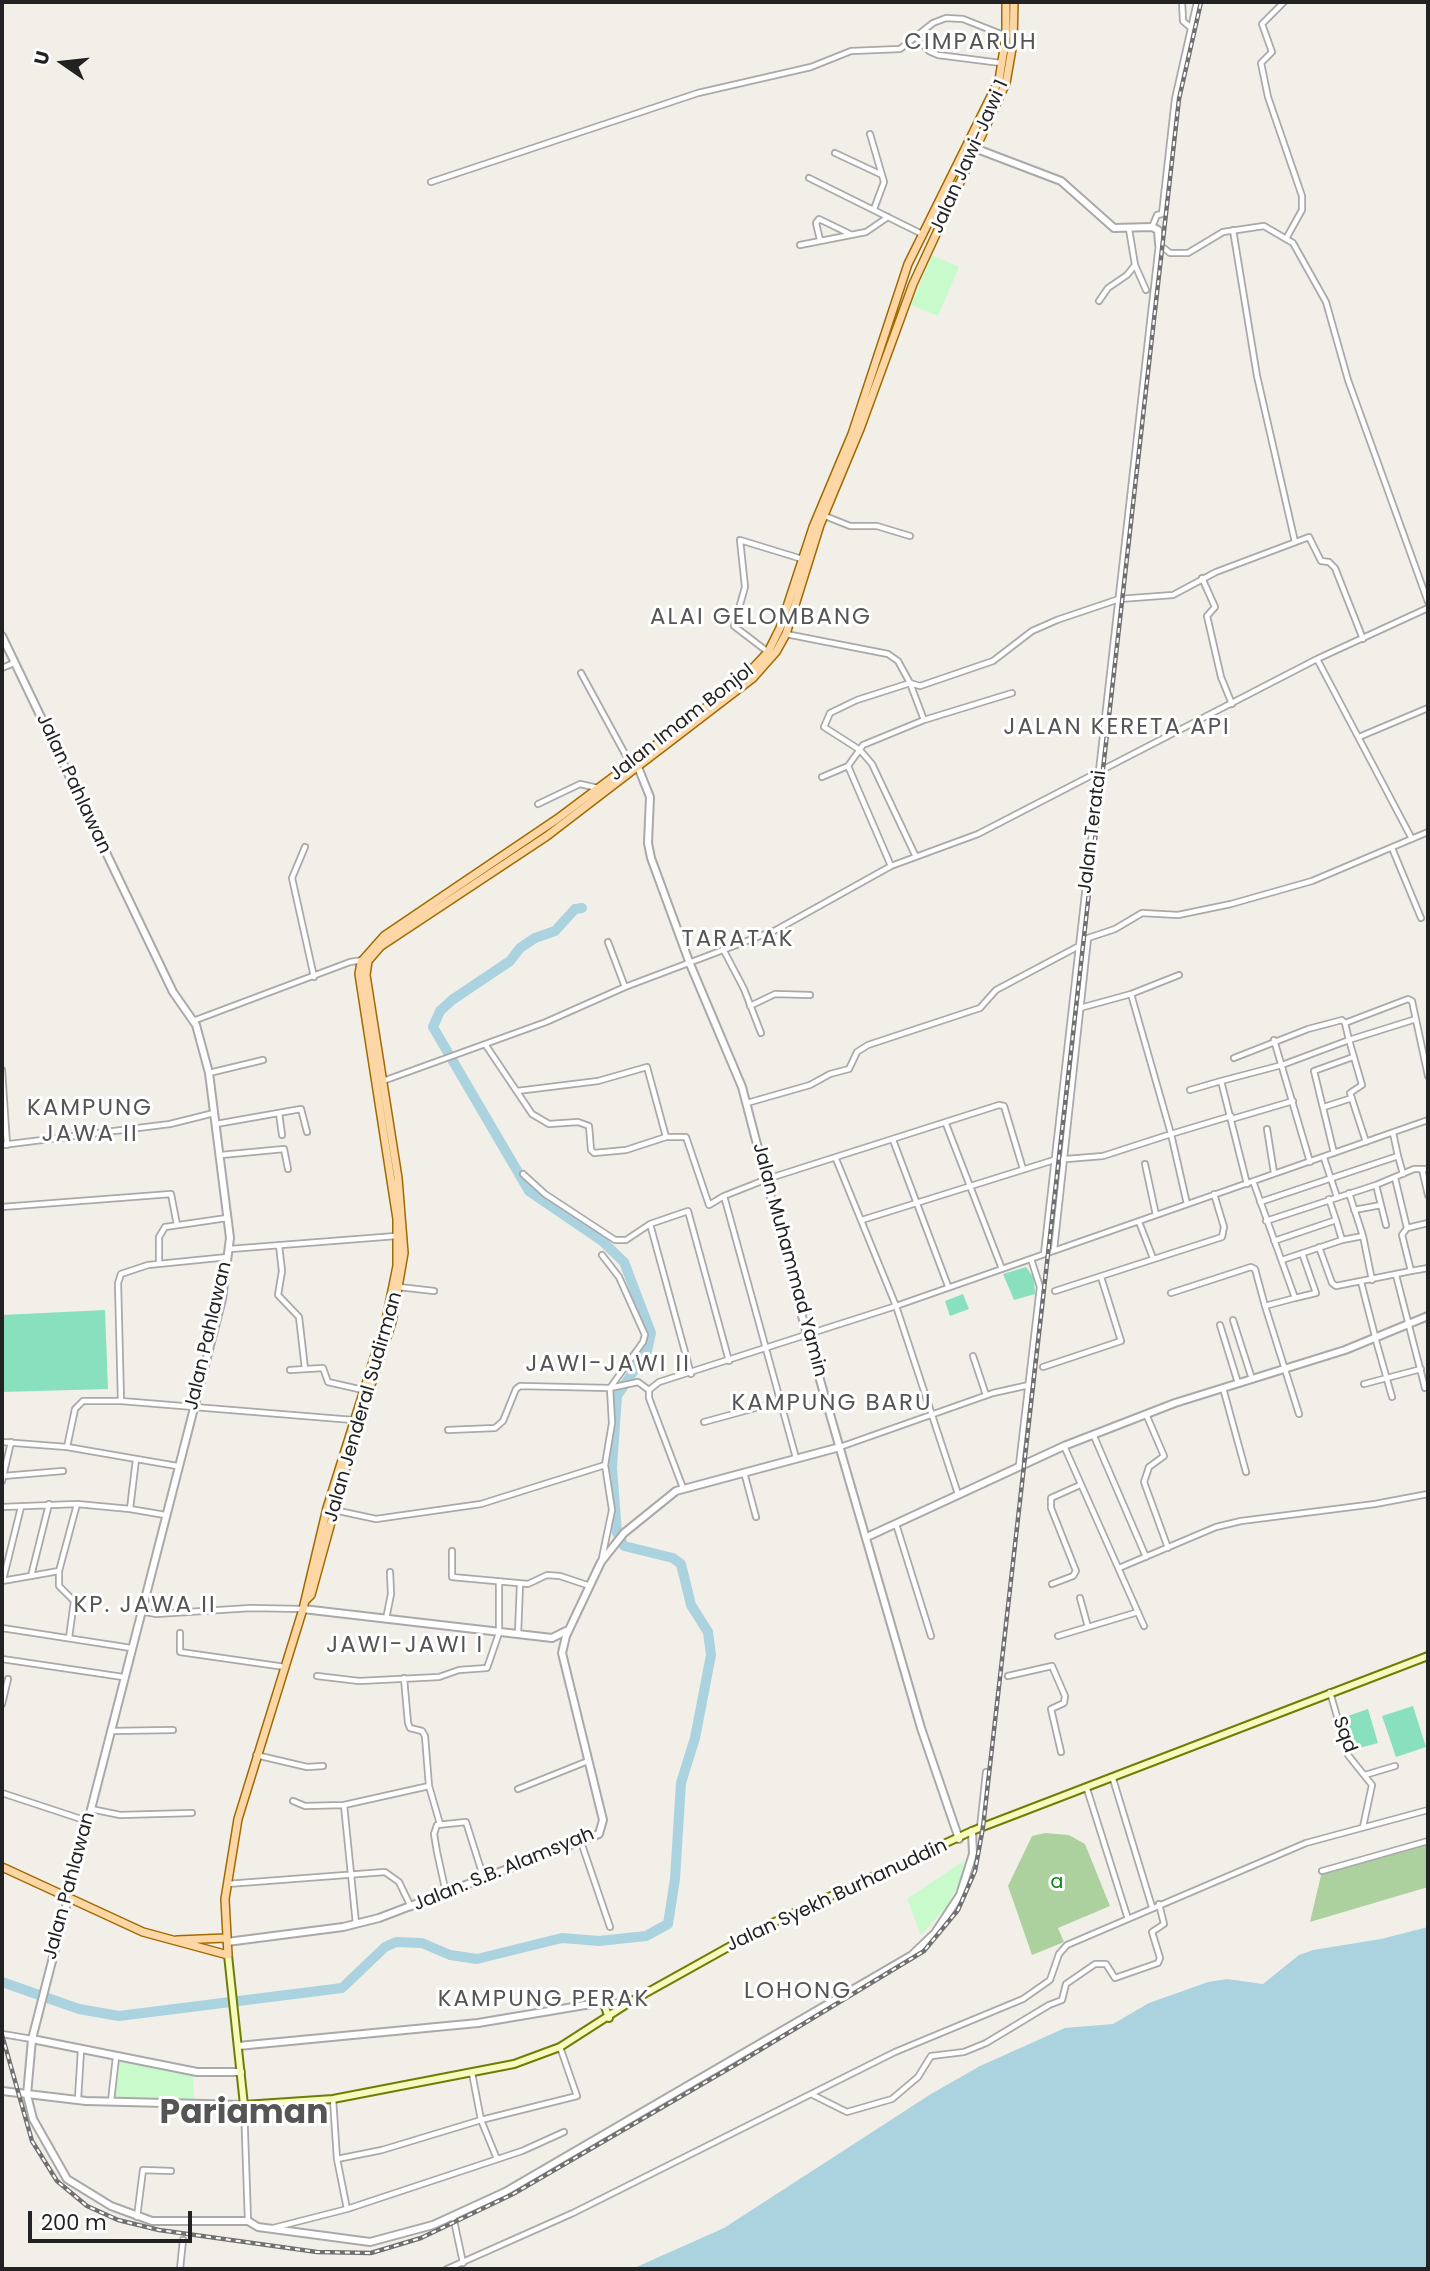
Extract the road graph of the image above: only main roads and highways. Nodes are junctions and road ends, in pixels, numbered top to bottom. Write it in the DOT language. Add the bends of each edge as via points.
graph roads {
  1 [pos="1006,2"];
  2 [pos="1014,2"];
  3 [pos="1002,81"];
  4 [pos="948,185"];
  5 [pos="957,191"];
  6 [pos="908,264"];
  7 [pos="920,268"];
  8 [pos="902,280"];
  9 [pos="913,284"];
  10 [pos="878,371"];
  11 [pos="833,486"];
  12 [pos="792,602"];
  13 [pos="722,699"];
  14 [pos="634,763"];
  15 [pos="541,828"];
  16 [pos="547,836"];
  17 [pos="459,890"];
  18 [pos="364,961"];
  19 [pos="372,1038"];
  20 [pos="395,1179"];
  21 [pos="374,1366"];
  22 [pos="330,1509"];
  23 [pos="1428,1656"];
  24 [pos="2,1867"];
  25 [pos="166,1939"];
  26 [pos="227,1940"];
  27 [pos="228,1955"];
  28 [pos="604,2004"];
  29 [pos="609,2018"];
  1 -- 3 [label="main road, Jalan Jawi-Jawi 1"];
  2 -- 3 [label="main road, Jalan Jawi-Jawi 1" via="1013,43"];
  3 -- 4 [label="main road, Jalan Jawi-Jawi 1"];
  3 -- 5 [label="main road, Jalan Jawi-Jawi 1"];
  4 -- 5 [label="main road"];
  4 -- 6 [label="main road, Jalan Jawi-Jawi 1"];
  5 -- 7 [label="main road, Jalan Jawi-Jawi 1"];
  6 -- 7 [label="main road"];
  6 -- 8 [label="main road, Jalan Imam Bonjol"];
  7 -- 9 [label="main road, Jalan Imam Bonjol"];
  8 -- 9 [label="main road"];
  8 -- 10 [label="main road, Jalan Imam Bonjol"];
  9 -- 10 [label="main road, Jalan Imam Bonjol"];
  10 -- 11 [label="main road, Jalan Imam Bonjol"];
  11 -- 12 [label="main road, Jalan Imam Bonjol"];
  11 -- 12 [label="main road, Jalan Imam Bonjol" via="802,559"];
  12 -- 13 [label="main road, Jalan Imam Bonjol" via="768,652"];
  12 -- 13 [label="main road, Jalan Imam Bonjol" via="786,634 760,672"];
  13 -- 14 [label="main road, Jalan Imam Bonjol"];
  14 -- 15 [label="main road, Jalan Imam Bonjol"];
  14 -- 16 [label="main road, Jalan Imam Bonjol"];
  15 -- 16 [label="main road"];
  15 -- 17 [label="main road, Jalan Imam Bonjol"];
  16 -- 17 [label="main road, Jalan Imam Bonjol"];
  17 -- 18 [label="main road, Jalan Imam Bonjol"];
  18 -- 19 [label="main road, Jalan Jenderal Sudirman"];
  19 -- 20 [label="main road, Jalan Jenderal Sudirman"];
  19 -- 20 [label="main road, Jalan Jenderal Sudirman"];
  20 -- 21 [label="main road, Jalan Jenderal Sudirman" via="398,1236 394,1286"];
  20 -- 21 [label="main road, Jalan Jenderal Sudirman" via="404,1235 400,1287"];
  21 -- 22 [label="main road, Jalan Jenderal Sudirman"];
  21 -- 22 [label="main road, Jalan Jenderal Sudirman" via="353,1420"];
  22 -- 26 [label="main road, Jalan Jenderal Sudirman" via="311,1595 304,1605 238,1819 227,1884"];
  23 -- 29 [label="main road, Jalan Syekh Burhanuddin" via="972,1831 768,1925"];
  24 -- 25 [label="main road"];
  25 -- 26 [label="main road"];
  25 -- 27 [label="main road"];
  26 -- 27 [label="main road, Jalan Jenderal Sudirman"];
  27 -- 29 [label="main road, Jalan Syekh Burhanuddin" via="244,2105 333,2099 472,2073 539,2057"];
  28 -- 29 [label="main road"];
}
